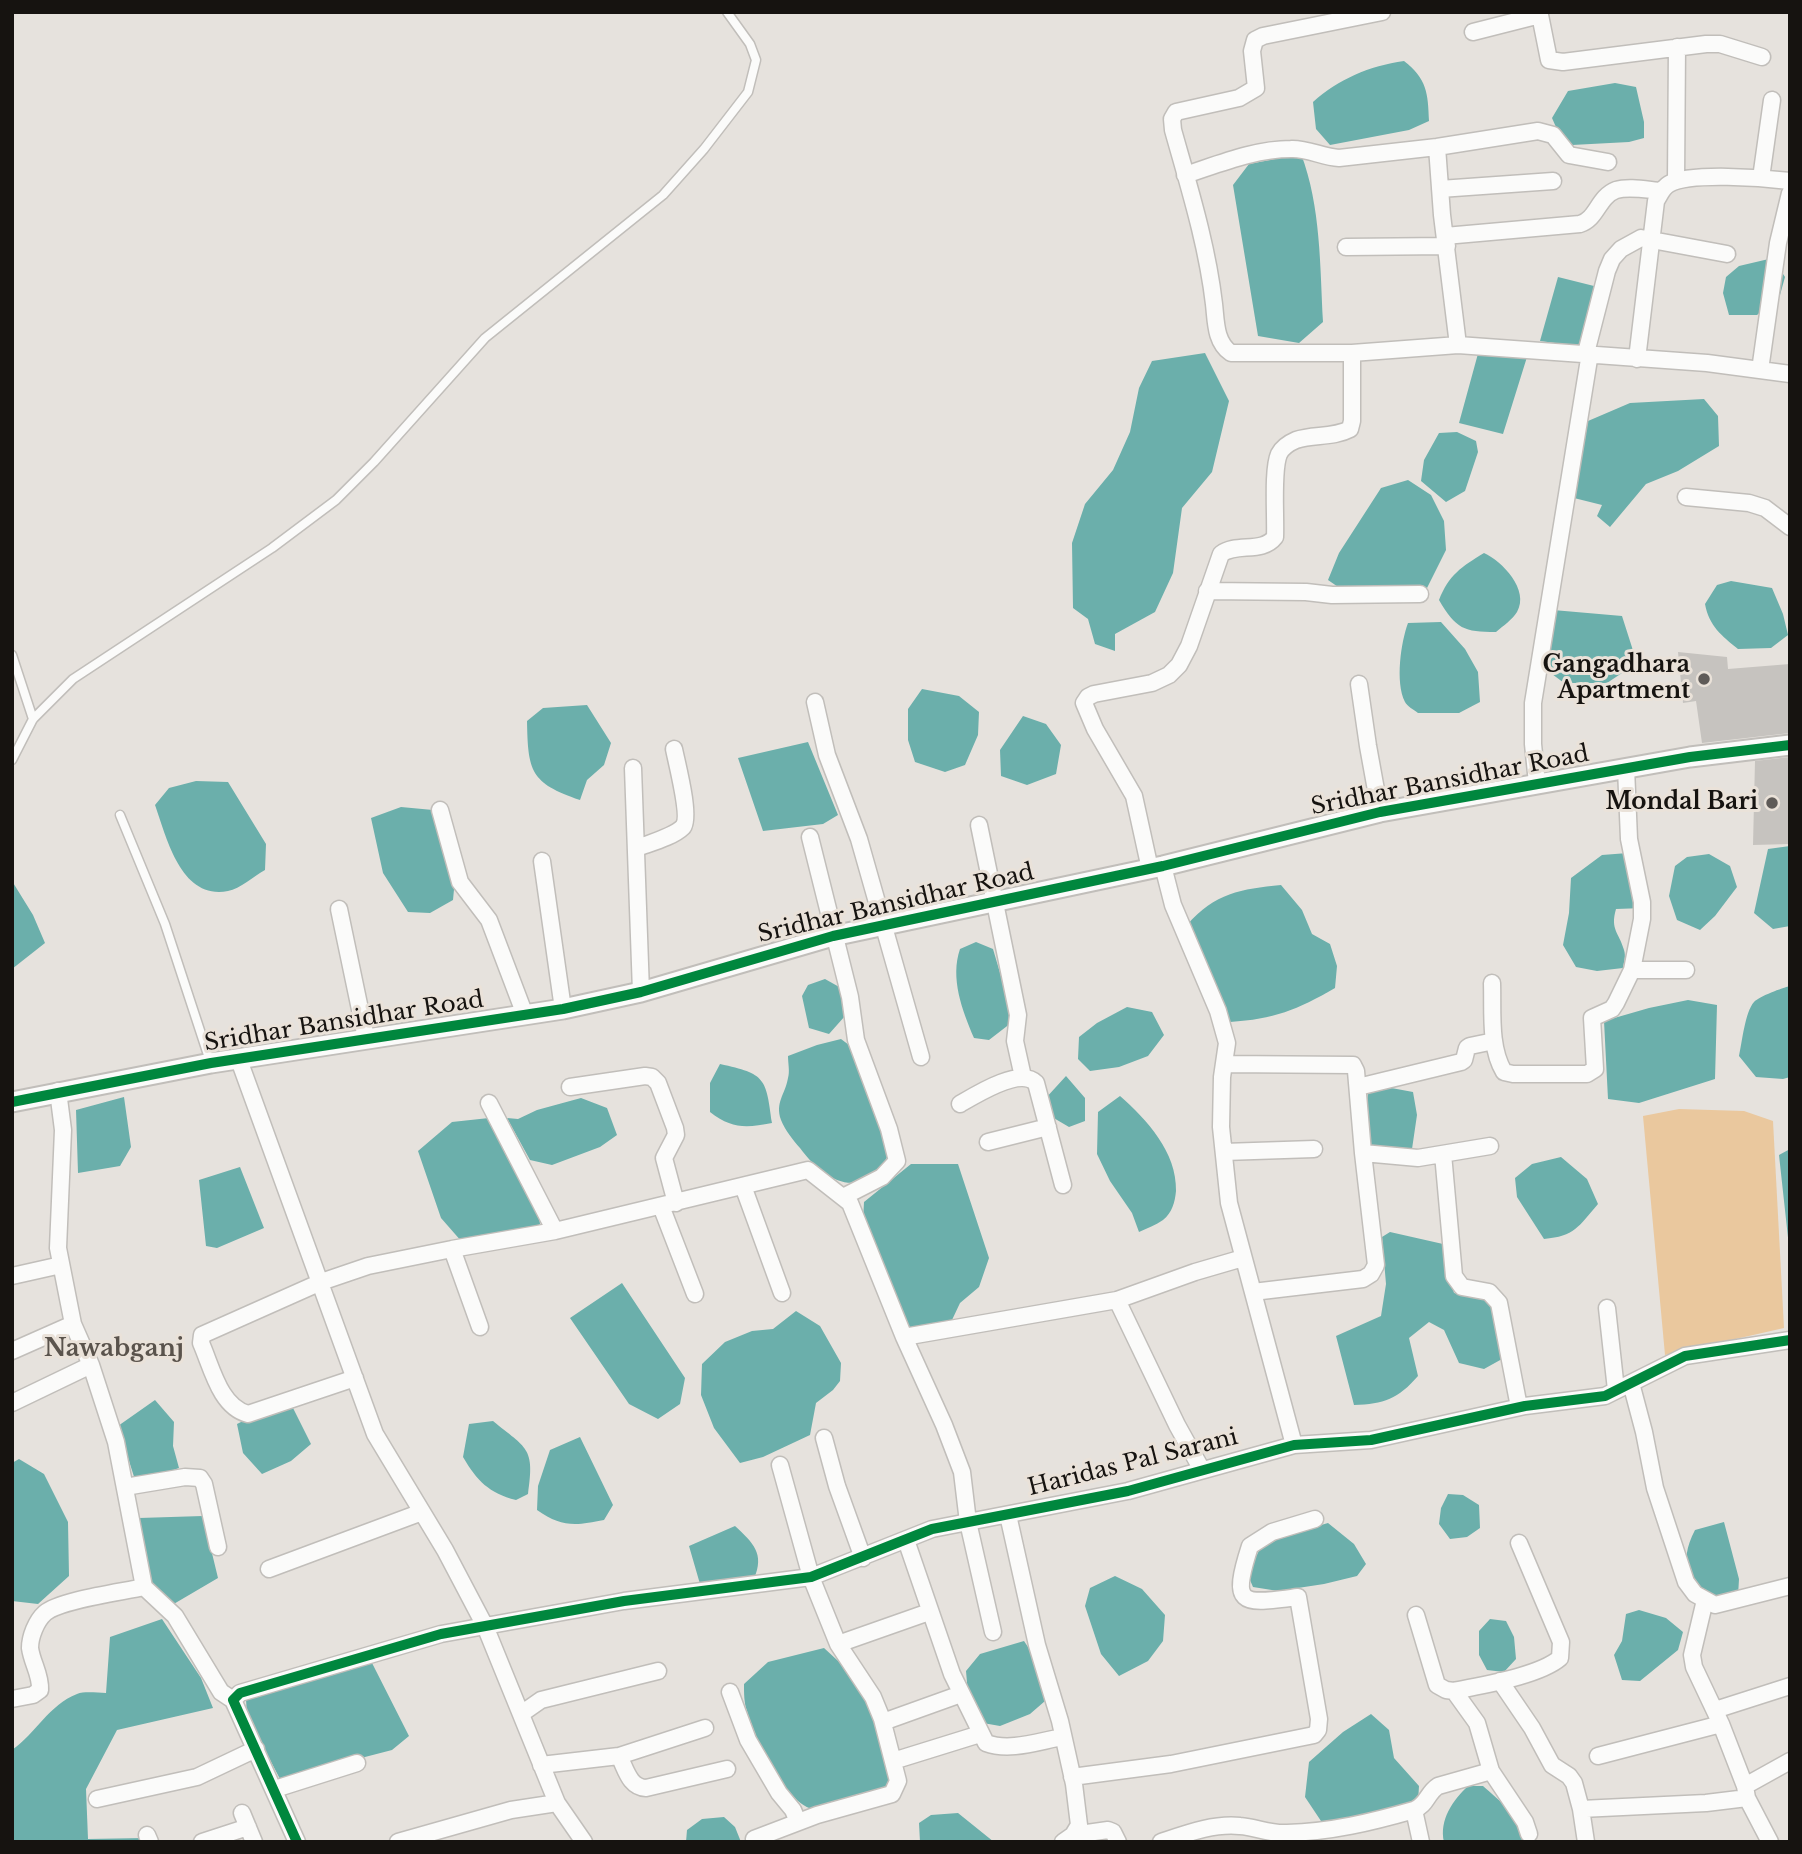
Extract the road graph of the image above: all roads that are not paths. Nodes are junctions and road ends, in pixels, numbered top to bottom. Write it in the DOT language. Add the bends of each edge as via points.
graph roads {
  1 [pos="727,12"];
  2 [pos="1382,12"];
  3 [pos="1544,13"];
  4 [pos="1473,32"];
  5 [pos="1677,47"];
  6 [pos="1762,57"];
  7 [pos="1772,100"];
  8 [pos="1437,147"];
  9 [pos="1608,162"];
  10 [pos="1185,175"];
  11 [pos="1761,178"];
  12 [pos="1553,181"];
  13 [pos="1676,181"];
  14 [pos="1790,181"];
  15 [pos="1440,189"];
  16 [pos="1661,191"];
  17 [pos="1790,193"];
  18 [pos="1651,240"];
  19 [pos="1446,241"];
  20 [pos="1346,247"];
  21 [pos="1727,254"];
  22 [pos="1458,345"];
  23 [pos="1588,353"];
  24 [pos="1352,354"];
  25 [pos="1637,359"];
  26 [pos="1760,370"];
  27 [pos="1790,374"];
  28 [pos="1686,498"];
  29 [pos="1790,527"];
  30 [pos="1207,591"];
  31 [pos="1420,594"];
  32 [pos="12,655"];
  33 [pos="1359,684"];
  34 [pos="816,702"];
  35 [pos="33,719"];
  36 [pos="1790,745"];
  37 [pos="674,749"];
  38 [pos="12,760"];
  39 [pos="633,768"];
  40 [pos="1626,768"];
  41 [pos="1536,783"];
  42 [pos="440,810"];
  43 [pos="1380,812"];
  44 [pos="120,815"];
  45 [pos="979,825"];
  46 [pos="810,837"];
  47 [pos="637,848"];
  48 [pos="541,861"];
  49 [pos="1156,868"];
  50 [pos="997,903"];
  51 [pos="339,909"];
  52 [pos="883,925"];
  53 [pos="833,936"];
  54 [pos="1632,970"];
  55 [pos="1686,970"];
  56 [pos="1492,983"];
  57 [pos="641,992"];
  58 [pos="563,1009"];
  59 [pos="525,1015"];
  60 [pos="366,1038"];
  61 [pos="1494,1041"];
  62 [pos="920,1057"];
  63 [pos="239,1060"];
  64 [pos="211,1063"];
  65 [pos="1224,1064"];
  66 [pos="1023,1077"];
  67 [pos="570,1087"];
  68 [pos="1357,1087"];
  69 [pos="58,1091"];
  70 [pos="12,1102"];
  71 [pos="489,1103"];
  72 [pos="960,1104"];
  73 [pos="1048,1127"];
  74 [pos="988,1142"];
  75 [pos="1490,1146"];
  76 [pos="1314,1149"];
  77 [pos="1224,1152"];
  78 [pos="1363,1153"];
  79 [pos="1443,1154"];
  80 [pos="1063,1185"];
  81 [pos="743,1186"];
  82 [pos="843,1197"];
  83 [pos="669,1205"];
  84 [pos="555,1231"];
  85 [pos="452,1249"];
  86 [pos="1243,1258"];
  87 [pos="61,1265"];
  88 [pos="12,1276"];
  89 [pos="321,1282"];
  90 [pos="1252,1292"];
  91 [pos="782,1293"];
  92 [pos="695,1294"];
  93 [pos="1117,1300"];
  94 [pos="1607,1308"];
  95 [pos="73,1324"];
  96 [pos="480,1327"];
  97 [pos="904,1337"];
  98 [pos="1790,1340"];
  99 [pos="12,1352"];
  100 [pos="91,1365"];
  101 [pos="355,1378"];
  102 [pos="1623,1387"];
  103 [pos="12,1403"];
  104 [pos="1519,1408"];
  105 [pos="824,1438"];
  106 [pos="1294,1445"];
  107 [pos="780,1465"];
  108 [pos="1202,1470"];
  109 [pos="125,1487"];
  110 [pos="422,1512"];
  111 [pos="1008,1514"];
  112 [pos="1315,1519"];
  113 [pos="968,1522"];
  114 [pos="906,1540"];
  115 [pos="1519,1543"];
  116 [pos="218,1547"];
  117 [pos="863,1558"];
  118 [pos="269,1569"];
  119 [pos="811,1577"];
  120 [pos="1790,1586"];
  121 [pos="144,1587"];
  122 [pos="1705,1600"];
  123 [pos="929,1612"];
  124 [pos="1416,1615"];
  125 [pos="485,1626"];
  126 [pos="993,1632"];
  127 [pos="838,1644"];
  128 [pos="658,1671"];
  129 [pos="1500,1681"];
  130 [pos="1790,1686"];
  131 [pos="1454,1690"];
  132 [pos="730,1692"];
  133 [pos="961,1694"];
  134 [pos="12,1699"];
  135 [pos="233,1700"];
  136 [pos="521,1714"];
  137 [pos="1718,1717"];
  138 [pos="883,1722"];
  139 [pos="705,1728"];
  140 [pos="980,1734"];
  141 [pos="1063,1737"];
  142 [pos="256,1749"];
  143 [pos="619,1756"];
  144 [pos="1598,1756"];
  145 [pos="893,1761"];
  146 [pos="1790,1761"];
  147 [pos="357,1763"];
  148 [pos="541,1765"];
  149 [pos="727,1769"];
  150 [pos="1491,1771"];
  151 [pos="1072,1777"];
  152 [pos="275,1789"];
  153 [pos="1746,1792"];
  154 [pos="97,1798"];
  155 [pos="557,1803"];
  156 [pos="1581,1809"];
  157 [pos="1414,1810"];
  158 [pos="798,1822"];
  159 [pos="248,1827"];
  160 [pos="1529,1834"];
  161 [pos="445,1836"];
  162 [pos="776,1836"];
  163 [pos="754,1839"];
  164 [pos="1068,1839"];
  165 [pos="1162,1841"];
  166 [pos="202,1842"];
  167 [pos="297,1842"];
  168 [pos="398,1842"];
  169 [pos="584,1842"];
  170 [pos="1118,1842"];
  171 [pos="1421,1842"];
  172 [pos="1586,1842"];
  173 [pos="1770,1842"];
  1 -- 35 [label="lane" via="756,60 748,92 663,195 485,338 336,500 272,548 91,666"];
  2 -- 10 [label="street" via="1255,40 1255,88 1239,98 1176,112 1172,118"];
  3 -- 4 [label="street"];
  3 -- 5 [label="street" via="1549,60 1553,62"];
  5 -- 6 [label="street" via="1720,44"];
  5 -- 13 [label="street"];
  7 -- 11 [label="street"];
  8 -- 9 [label="street" via="1538,131 1553,135 1569,155"];
  8 -- 10 [label="street" via="1339,158 1293,148 1237,157"];
  8 -- 15 [label="street"];
  10 -- 24 [label="street" via="1210,267 1217,333 1225,349 1230,353"];
  11 -- 13 [label="street"];
  11 -- 14 [label="street"];
  12 -- 15 [label="street"];
  13 -- 16 [label="street"];
  15 -- 19 [label="street"];
  16 -- 18 [label="street"];
  16 -- 19 [label="street" via="1618,189 1602,201 1590,220 1580,224"];
  17 -- 26 [label="street"];
  18 -- 21 [label="street"];
  18 -- 23 [label="street" via="1630,242 1612,259"];
  18 -- 25 [label="street"];
  19 -- 20 [label="street"];
  19 -- 22 [label="street"];
  22 -- 23 [label="street"];
  22 -- 24 [label="street"];
  23 -- 25 [label="street"];
  23 -- 41 [label="street" via="1533,702"];
  24 -- 30 [label="street" via="1350,429 1285,446 1277,466 1275,537 1264,545 1226,551"];
  25 -- 26 [label="street"];
  26 -- 27 [label="street"];
  28 -- 29 [label="street" via="1749,503 1765,508"];
  30 -- 31 [label="street"];
  30 -- 49 [label="street" via="1189,646 1169,675 1144,685 1094,694 1084,703 1134,796"];
  32 -- 35 [label="lane"];
  33 -- 43 [label="street"];
  34 -- 52 [label="street" via="828,755 859,839"];
  35 -- 38 [label="lane"];
  36 -- 40 [label="street, Sridhar Bansidhar Road"];
  37 -- 47 [label="street" via="685,823 680,830"];
  39 -- 47 [label="street"];
  40 -- 41 [label="street, Sridhar Bansidhar Road"];
  40 -- 54 [label="street" via="1629,839 1642,902"];
  41 -- 43 [label="street, Sridhar Bansidhar Road"];
  42 -- 59 [label="street" via="460,882 489,920"];
  43 -- 49 [label="street, Sridhar Bansidhar Road"];
  44 -- 64 [label="lane" via="165,924"];
  45 -- 50 [label="street"];
  46 -- 53 [label="street"];
  47 -- 57 [label="street"];
  48 -- 58 [label="street"];
  49 -- 50 [label="street, Sridhar Bansidhar Road"];
  49 -- 65 [label="street" via="1218,1011 1227,1043"];
  50 -- 52 [label="street, Sridhar Bansidhar Road"];
  50 -- 66 [label="street"];
  51 -- 60 [label="street"];
  52 -- 53 [label="street, Sridhar Bansidhar Road"];
  52 -- 62 [label="street"];
  53 -- 57 [label="street, Sridhar Bansidhar Road"];
  53 -- 82 [label="street" via="856,1040 897,1161 882,1177"];
  54 -- 55 [label="street"];
  54 -- 61 [label="street" via="1612,1009 1592,1018 1595,1069 1590,1073 1504,1072"];
  56 -- 61 [label="street"];
  57 -- 58 [label="street, Sridhar Bansidhar Road"];
  58 -- 59 [label="street, Sridhar Bansidhar Road"];
  59 -- 60 [label="street, Sridhar Bansidhar Road"];
  60 -- 63 [label="street, Sridhar Bansidhar Road"];
  61 -- 68 [label="street" via="1470,1046 1461,1062"];
  63 -- 64 [label="street, Sridhar Bansidhar Road"];
  63 -- 89 [label="street"];
  64 -- 69 [label="street, Sridhar Bansidhar Road"];
  65 -- 68 [label="street" via="1353,1065"];
  65 -- 77 [label="street"];
  66 -- 72 [label="street" via="987,1088"];
  66 -- 73 [label="street" via="1036,1083"];
  67 -- 83 [label="street" via="645,1076 658,1083 676,1135 664,1158"];
  68 -- 78 [label="street"];
  69 -- 70 [label="street, Sridhar Bansidhar Road"];
  69 -- 87 [label="street" via="63,1130"];
  71 -- 84 [label="street"];
  73 -- 74 [label="street"];
  73 -- 80 [label="street"];
  75 -- 79 [label="street"];
  76 -- 77 [label="street"];
  77 -- 86 [label="street" via="1228,1203"];
  78 -- 79 [label="street" via="1418,1158"];
  78 -- 90 [label="street" via="1376,1265 1371,1274 1363,1279"];
  79 -- 104 [label="street" via="1454,1276 1461,1287 1489,1292 1499,1303"];
  81 -- 82 [label="street" via="808,1170"];
  81 -- 83 [label="street"];
  81 -- 91 [label="street"];
  82 -- 97 [label="street"];
  83 -- 84 [label="street"];
  83 -- 92 [label="street"];
  84 -- 85 [label="street"];
  85 -- 89 [label="street" via="368,1266"];
  85 -- 96 [label="street"];
  86 -- 90 [label="street"];
  86 -- 93 [label="street"];
  87 -- 88 [label="street"];
  87 -- 95 [label="street"];
  89 -- 101 [label="street"];
  89 -- 101 [label="street" via="211,1330 202,1335 201,1343 229,1405 239,1412 248,1414"];
  90 -- 106 [label="street"];
  93 -- 97 [label="street"];
  93 -- 108 [label="street"];
  94 -- 102 [label="street"];
  95 -- 99 [label="street"];
  95 -- 100 [label="street"];
  97 -- 113 [label="street" via="962,1472"];
  98 -- 102 [label="street, Haridas Pal Sarani" via="1685,1356"];
  100 -- 103 [label="street"];
  100 -- 109 [label="street"];
  101 -- 110 [label="street" via="375,1434"];
  102 -- 104 [label="street, Haridas Pal Sarani" via="1605,1396"];
  102 -- 122 [label="street" via="1644,1432 1656,1488 1686,1582"];
  104 -- 106 [label="street, Haridas Pal Sarani" via="1371,1440"];
  105 -- 117 [label="street"];
  106 -- 108 [label="street, Haridas Pal Sarani"];
  107 -- 119 [label="street"];
  108 -- 111 [label="street, Haridas Pal Sarani" via="1128,1492"];
  109 -- 116 [label="street" via="200,1478"];
  109 -- 121 [label="street"];
  110 -- 118 [label="street"];
  110 -- 125 [label="street"];
  111 -- 113 [label="street, Haridas Pal Sarani"];
  111 -- 141 [label="street"];
  112 -- 151 [label="street" via="1272,1532 1250,1546 1241,1592 1255,1603 1298,1597 1319,1719 1314,1735 1171,1764"];
  113 -- 114 [label="street, Haridas Pal Sarani"];
  113 -- 126 [label="street"];
  114 -- 117 [label="street, Haridas Pal Sarani"];
  114 -- 123 [label="street"];
  115 -- 129 [label="street" via="1561,1642 1560,1658"];
  117 -- 119 [label="street, Haridas Pal Sarani"];
  119 -- 125 [label="street, Haridas Pal Sarani" via="624,1601"];
  119 -- 127 [label="street"];
  120 -- 122 [label="street" via="1715,1605"];
  121 -- 134 [label="street" via="63,1604 44,1614 33,1631 30,1648 40,1690"];
  121 -- 135 [label="street" via="175,1616 221,1692"];
  122 -- 137 [label="street" via="1692,1655"];
  123 -- 127 [label="street"];
  123 -- 133 [label="street"];
  124 -- 131 [label="street" via="1437,1685"];
  125 -- 135 [label="street, Haridas Pal Sarani" via="441,1634 253,1689"];
  125 -- 136 [label="street"];
  127 -- 138 [label="street" via="873,1697"];
  128 -- 136 [label="street" via="541,1700"];
  129 -- 131 [label="street"];
  129 -- 156 [label="street" via="1552,1765 1569,1776"];
  130 -- 137 [label="street"];
  131 -- 150 [label="street" via="1477,1723"];
  132 -- 158 [label="street" via="748,1740"];
  133 -- 138 [label="street"];
  133 -- 140 [label="street"];
  135 -- 142 [label="street"];
  136 -- 148 [label="street"];
  137 -- 144 [label="street"];
  137 -- 153 [label="street"];
  138 -- 145 [label="street"];
  139 -- 143 [label="street"];
  140 -- 141 [label="street" via="994,1746"];
  140 -- 145 [label="street"];
  141 -- 151 [label="street"];
  142 -- 152 [label="street"];
  142 -- 154 [label="street" via="197,1777"];
  143 -- 148 [label="street"];
  143 -- 149 [label="street" via="633,1783 646,1788"];
  145 -- 158 [label="street" via="898,1781 892,1794"];
  146 -- 153 [label="street"];
  147 -- 152 [label="street"];
  148 -- 155 [label="street"];
  150 -- 157 [label="street" via="1438,1786 1421,1808"];
  150 -- 160 [label="street"];
  151 -- 164 [label="street" via="1079,1825"];
  152 -- 167 [label="street"];
  153 -- 156 [label="street" via="1706,1803"];
  153 -- 173 [label="street"];
  155 -- 161 [label="street" via="511,1810"];
  155 -- 169 [label="street"];
  156 -- 172 [label="street"];
  157 -- 165 [label="street" via="1353,1827 1287,1833 1240,1825"];
  157 -- 171 [label="street"];
  158 -- 162 [label="street"];
  159 -- 166 [label="street"];
  161 -- 168 [label="street"];
  162 -- 163 [label="street"];
  164 -- 170 [label="street" via="1108,1830"];
}
